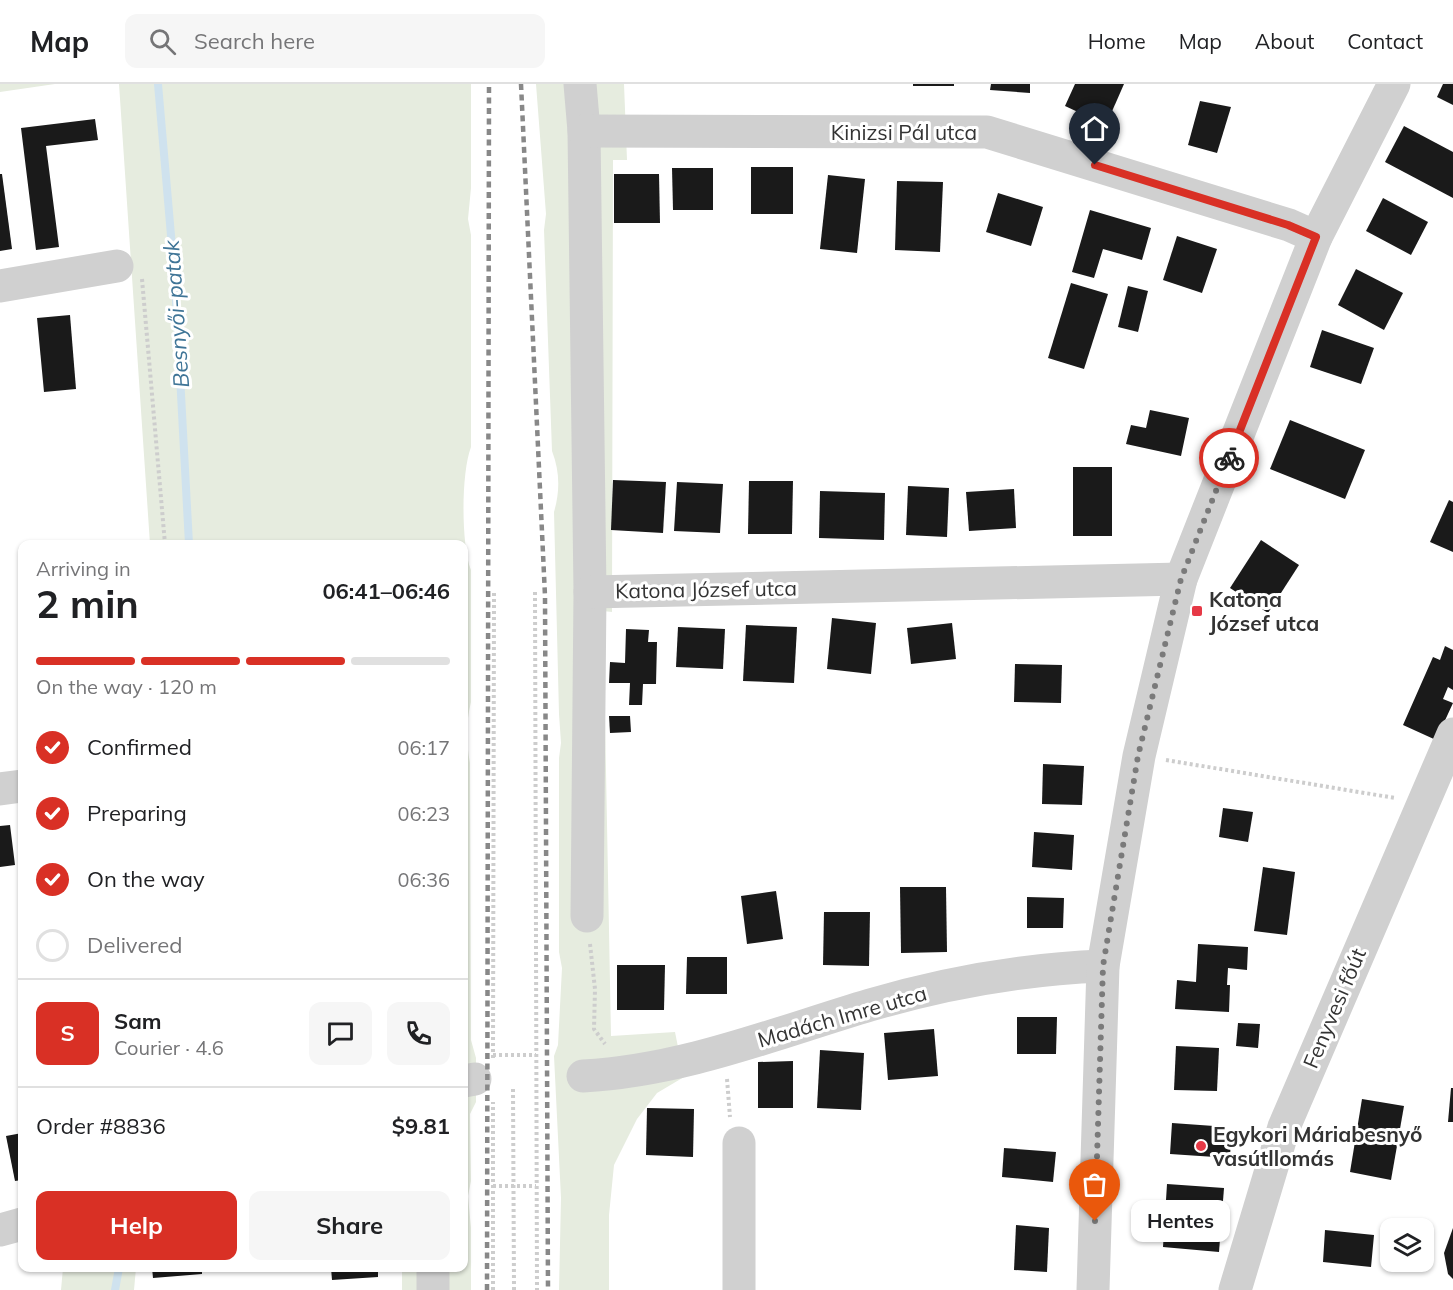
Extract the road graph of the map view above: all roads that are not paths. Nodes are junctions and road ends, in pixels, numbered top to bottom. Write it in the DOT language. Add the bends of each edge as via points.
graph roads {
  1 [pos="580,84"];
  2 [pos="1394,84"];
  3 [pos="584,131"];
  4 [pos="1316,237"];
  5 [pos="117,266"];
  6 [pos="0,286"];
  7 [pos="1181,579"];
  8 [pos="590,592"];
  9 [pos="1453,734"];
  10 [pos="18,787"];
  11 [pos="0,789"];
  12 [pos="587,916"];
  13 [pos="1103,966"];
  14 [pos="583,1076"];
  15 [pos="739,1143"];
  16 [pos="18,1225"];
  17 [pos="0,1230"];
  18 [pos="433,1272"];
  19 [pos="433,1290"];
  20 [pos="739,1290"];
  21 [pos="1093,1290"];
  22 [pos="1235,1290"];
  1 -- 3 [label="street"];
  2 -- 4 [label="street"];
  3 -- 4 [label="street, Kinizsi Pál utca" via="987,132"];
  3 -- 8 [label="street"];
  4 -- 7 [label="street"];
  5 -- 6 [label="street"];
  7 -- 8 [label="street, Katona József utca"];
  7 -- 13 [label="street" via="1138,756"];
  8 -- 12 [label="street"];
  9 -- 22 [label="street, Fenyvesi főút" via="1284,1127"];
  10 -- 11 [label="street"];
  13 -- 14 [label="street, Madách Imre utca" via="1060,968 954,986 873,1004 633,1072"];
  13 -- 21 [label="street"];
  15 -- 20 [label="street"];
  16 -- 17 [label="street"];
  18 -- 19 [label="street"];
}
